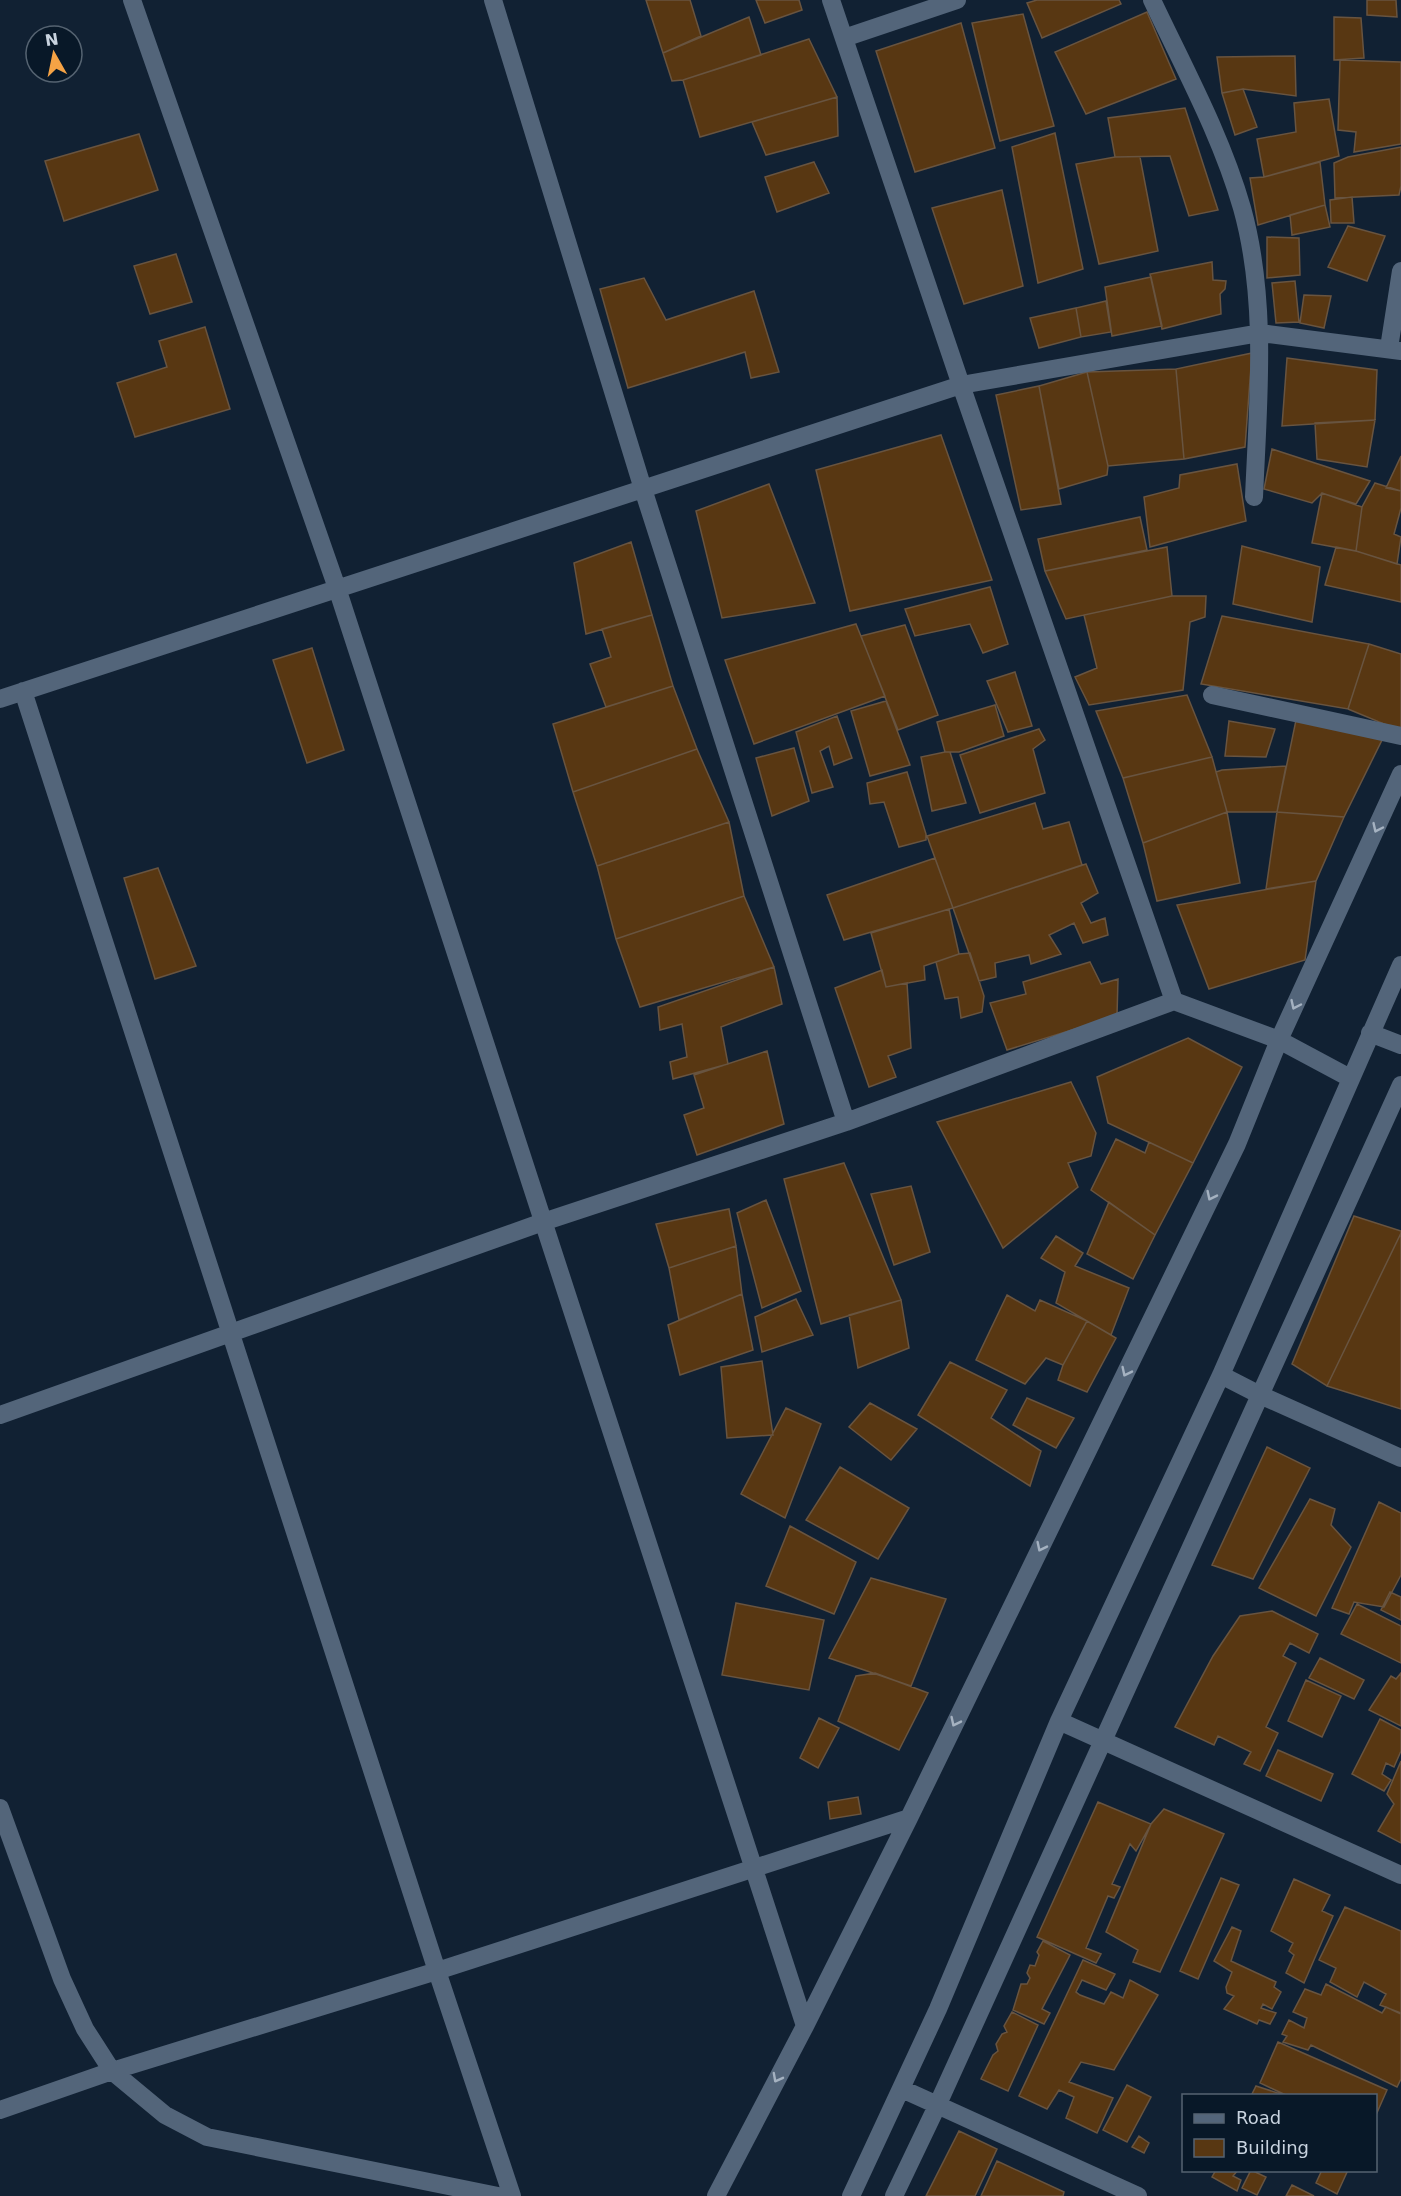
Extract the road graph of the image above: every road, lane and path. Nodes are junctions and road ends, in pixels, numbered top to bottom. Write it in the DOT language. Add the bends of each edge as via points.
graph roads {
  1 [pos="132,0"];
  2 [pos="492,0"];
  3 [pos="831,0"];
  4 [pos="957,0"];
  5 [pos="1152,0"];
  6 [pos="844,38"];
  7 [pos="1401,270"];
  8 [pos="1260,333"];
  9 [pos="1395,349"];
  10 [pos="961,385"];
  11 [pos="643,489"];
  12 [pos="1254,497"];
  13 [pos="337,588"];
  14 [pos="23,691"];
  15 [pos="1212,694"];
  16 [pos="0,699"];
  17 [pos="1401,736"];
  18 [pos="1401,774"];
  19 [pos="1401,965"];
  20 [pos="1174,1001"];
  21 [pos="1370,1034"];
  22 [pos="1279,1040"];
  23 [pos="1401,1045"];
  24 [pos="1350,1078"];
  25 [pos="1401,1085"];
  26 [pos="846,1122"];
  27 [pos="543,1222"];
  28 [pos="231,1333"];
  29 [pos="1221,1375"];
  30 [pos="1260,1395"];
  31 [pos="0,1415"];
  32 [pos="1401,1458"];
  33 [pos="1059,1720"];
  34 [pos="1103,1742"];
  35 [pos="0,1808"];
  36 [pos="909,1818"];
  37 [pos="753,1868"];
  38 [pos="1401,1875"];
  39 [pos="437,1971"];
  40 [pos="805,2026"];
  41 [pos="112,2071"];
  42 [pos="902,2089"];
  43 [pos="937,2106"];
  44 [pos="0,2110"];
  45 [pos="439,2191"];
  46 [pos="498,2196"];
  47 [pos="512,2196"];
  48 [pos="716,2196"];
  49 [pos="851,2196"];
  50 [pos="894,2196"];
  51 [pos="1138,2196"];
  1 -- 13 [label="street"];
  2 -- 11 [label="street"];
  3 -- 6 [label="street"];
  4 -- 6 [label="street"];
  5 -- 8 [label="street" via="1225,156 1242,210"];
  6 -- 10 [label="street"];
  7 -- 9 [label="street"];
  8 -- 9 [label="street"];
  8 -- 10 [label="street"];
  8 -- 12 [label="street"];
  10 -- 11 [label="street"];
  10 -- 20 [label="street"];
  11 -- 13 [label="street"];
  11 -- 26 [label="street"];
  13 -- 14 [label="street"];
  13 -- 27 [label="street"];
  14 -- 16 [label="street"];
  14 -- 28 [label="street"];
  15 -- 17 [label="street"];
  18 -- 22 [label="street, one-way"];
  19 -- 21 [label="street"];
  20 -- 22 [label="street"];
  20 -- 26 [label="street"];
  21 -- 23 [label="street"];
  21 -- 24 [label="street"];
  22 -- 24 [label="street"];
  22 -- 36 [label="street, one-way" via="1237,1144"];
  24 -- 29 [label="street"];
  25 -- 30 [label="street"];
  26 -- 27 [label="street"];
  27 -- 28 [label="street"];
  27 -- 37 [label="street"];
  28 -- 31 [label="street"];
  28 -- 39 [label="street"];
  29 -- 30 [label="street"];
  29 -- 33 [label="street"];
  30 -- 32 [label="street"];
  30 -- 34 [label="street"];
  33 -- 34 [label="street"];
  33 -- 42 [label="street"];
  34 -- 38 [label="street"];
  34 -- 43 [label="street"];
  35 -- 41 [label="street" via="62,1979 85,2029"];
  36 -- 37 [label="street"];
  36 -- 40 [label="street"];
  37 -- 39 [label="street"];
  37 -- 40 [label="street"];
  39 -- 41 [label="street"];
  39 -- 47 [label="street"];
  40 -- 48 [label="street, one-way"];
  41 -- 44 [label="street"];
  41 -- 45 [label="street" via="165,2115 207,2137"];
  42 -- 43 [label="street"];
  42 -- 49 [label="street"];
  43 -- 50 [label="street"];
  43 -- 51 [label="street"];
  45 -- 46 [label="street"];
}
